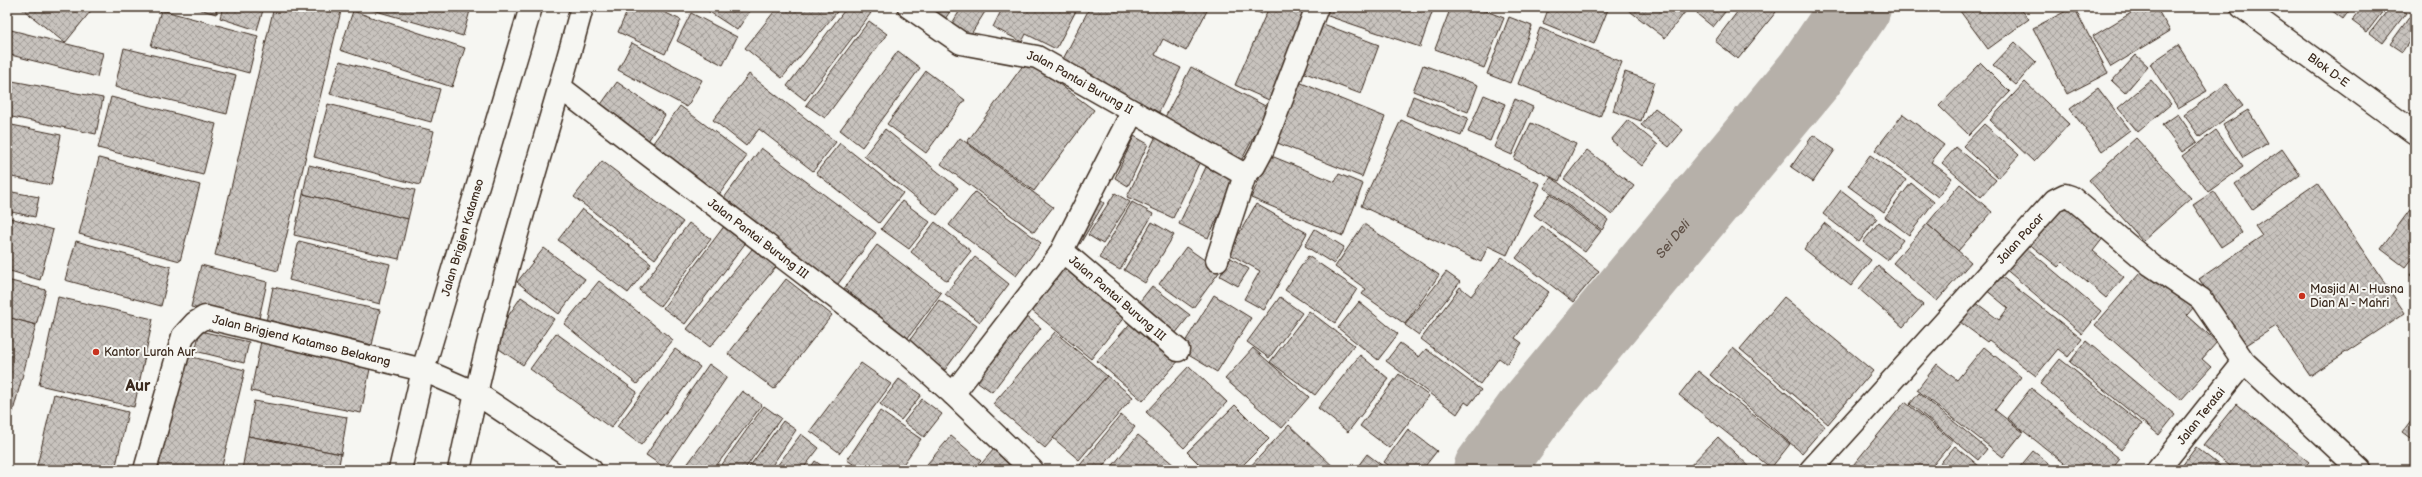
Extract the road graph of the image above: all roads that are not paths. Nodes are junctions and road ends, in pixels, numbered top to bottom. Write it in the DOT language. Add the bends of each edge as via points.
graph roads {
  1 [pos="531,7"];
  2 [pos="582,7"];
  3 [pos="909,7"];
  4 [pos="1317,7"];
  5 [pos="2242,7"];
  6 [pos="561,88"];
  7 [pos="1132,112"];
  8 [pos="2415,133"];
  9 [pos="1245,175"];
  10 [pos="1059,256"];
  11 [pos="1217,260"];
  12 [pos="1178,350"];
  13 [pos="2244,362"];
  14 [pos="423,370"];
  15 [pos="476,393"];
  16 [pos="953,394"];
  17 [pos="145,470"];
  18 [pos="400,470"];
  19 [pos="459,470"];
  20 [pos="591,470"];
  21 [pos="1032,470"];
  22 [pos="1811,470"];
  23 [pos="2158,470"];
  24 [pos="2360,470"];
  1 -- 14 [label="street, Jalan Brigjen Katamso"];
  2 -- 6 [label="street"];
  3 -- 7 [label="street, Jalan Pantai Burung II" via="961,43 1037,57"];
  4 -- 9 [label="street" via="1262,151 1254,166"];
  5 -- 8 [label="street, Blok D-E"];
  6 -- 15 [label="street" via="521,220"];
  6 -- 16 [label="street, Jalan Pantai Burung III" via="899,346"];
  7 -- 9 [label="street, Jalan Pantai Burung II"];
  7 -- 10 [label="street"];
  9 -- 11 [label="street"];
  10 -- 12 [label="street, Jalan Pantai Burung III" via="1066,254"];
  10 -- 16 [label="street, Jalan Pantai Burung III"];
  13 -- 22 [label="street, Jalan Pacar" via="2201,299 2151,265 2071,197 2061,196"];
  13 -- 23 [label="street, Jalan Teratai"];
  13 -- 24 [label="street"];
  14 -- 15 [label="street"];
  14 -- 17 [label="street, Jalan Brigjend Katamso Belakang" via="205,317 183,336"];
  14 -- 18 [label="street, Jalan Brigjen Katamso"];
  15 -- 19 [label="street"];
  15 -- 20 [label="street"];
  16 -- 21 [label="street, Jalan Pantai Burung III"];
}
